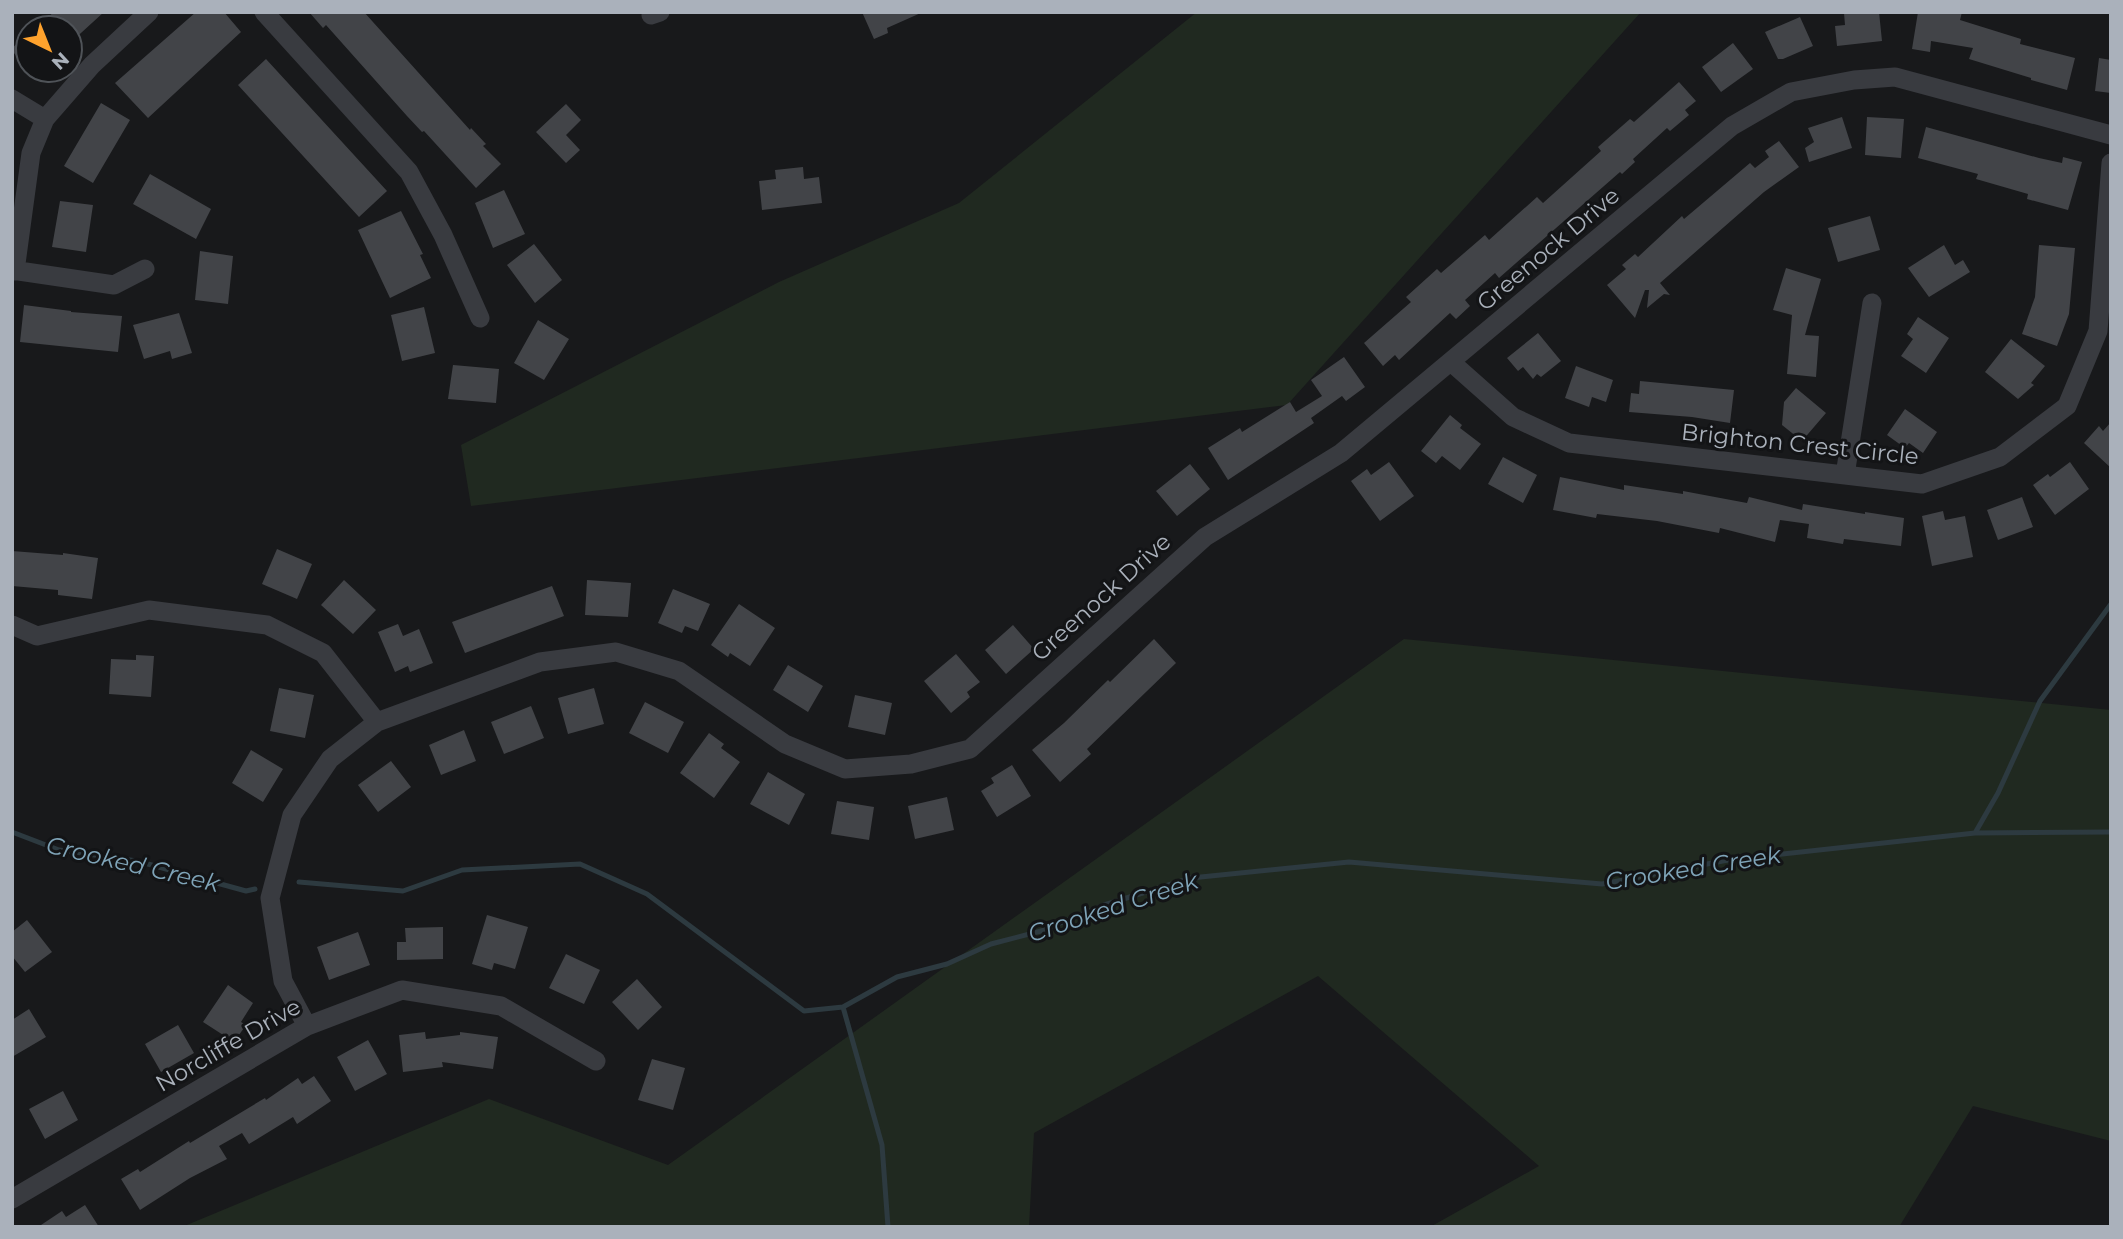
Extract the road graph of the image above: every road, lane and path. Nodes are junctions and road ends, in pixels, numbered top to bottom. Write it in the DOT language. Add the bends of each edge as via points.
graph roads {
  1 [pos="149,12"];
  2 [pos="264,12"];
  3 [pos="12,99"];
  4 [pos="45,119"];
  5 [pos="2111,135"];
  6 [pos="2111,163"];
  7 [pos="145,269"];
  8 [pos="14,271"];
  9 [pos="1872,303"];
  10 [pos="480,318"];
  11 [pos="1451,362"];
  12 [pos="1845,475"];
  13 [pos="12,625"];
  14 [pos="377,722"];
  15 [pos="307,1026"];
  16 [pos="596,1061"];
  17 [pos="12,1199"];
  1 -- 4 [label="street" via="92,65"];
  2 -- 10 [label="street" via="409,172"];
  3 -- 4 [label="street"];
  4 -- 8 [label="street" via="31,153"];
  5 -- 11 [label="street, Greenock Drive" via="1895,77 1791,92 1732,126"];
  6 -- 12 [label="street, Brighton Crest Circle" via="2098,331 2067,406 2000,457 1922,484"];
  7 -- 8 [label="street" via="114,285"];
  9 -- 12 [label="street"];
  11 -- 12 [label="street, Brighton Crest Circle" via="1513,417 1569,443"];
  11 -- 14 [label="street, Greenock Drive" via="1341,453 1205,537 970,749 911,764 845,769 785,744 679,671 615,652 540,662"];
  13 -- 14 [label="street" via="37,635 149,610 267,625 323,653"];
  14 -- 15 [label="street, Greenock Drive" via="330,759 292,815 270,898 283,981"];
  15 -- 16 [label="street, Norcliffe Drive" via="402,990 501,1006"];
  15 -- 17 [label="street, Norcliffe Drive"];
}
